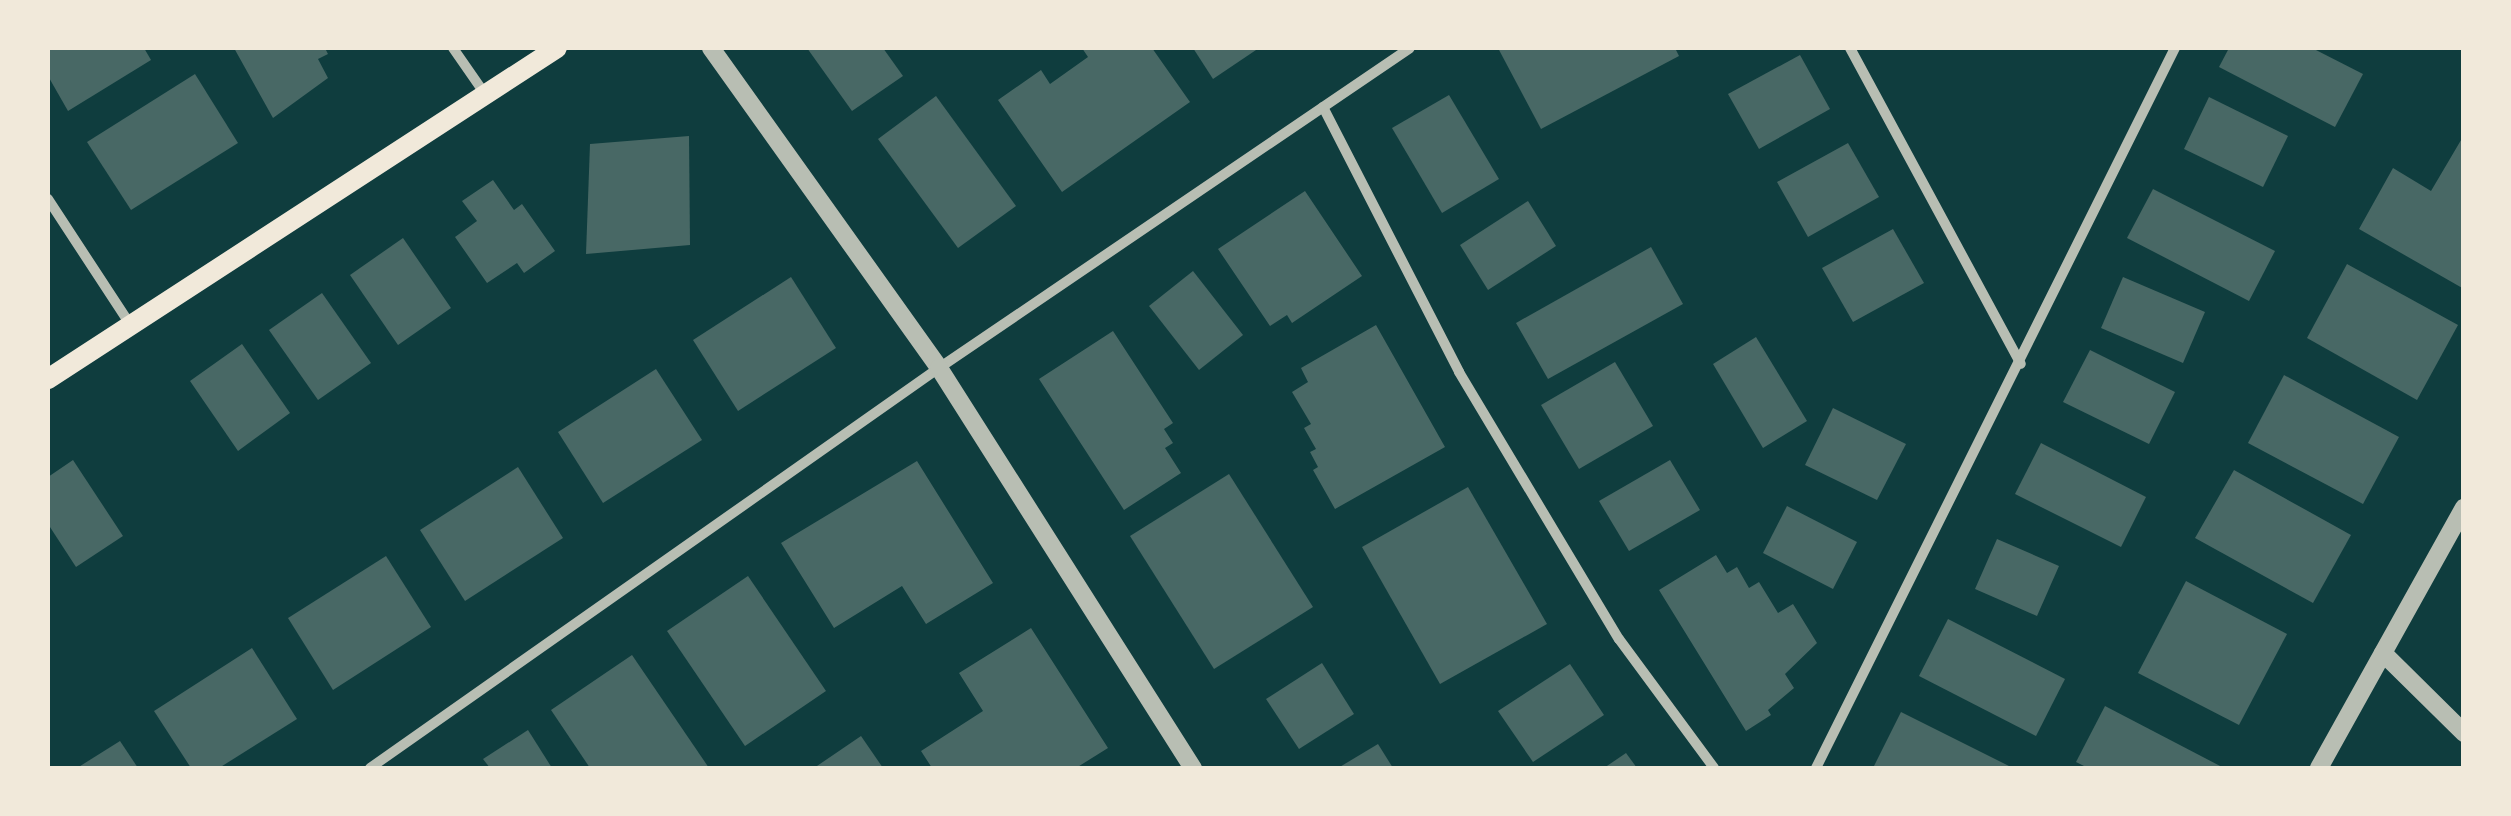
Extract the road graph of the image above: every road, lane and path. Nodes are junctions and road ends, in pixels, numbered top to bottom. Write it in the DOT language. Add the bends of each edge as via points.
graph roads {
  1 [pos="453,48"];
  2 [pos="557,48"];
  3 [pos="711,48"];
  4 [pos="1410,48"];
  5 [pos="1850,48"];
  6 [pos="2175,48"];
  7 [pos="484,94"];
  8 [pos="1322,107"];
  9 [pos="48,199"];
  10 [pos="129,323"];
  11 [pos="2021,364"];
  12 [pos="939,368"];
  13 [pos="48,379"];
  14 [pos="2464,508"];
  15 [pos="2384,652"];
  16 [pos="2464,733"];
  17 [pos="370,768"];
  18 [pos="1194,768"];
  19 [pos="1714,768"];
  20 [pos="1816,768"];
  21 [pos="2318,768"];
  1 -- 7 [label="street"];
  2 -- 7 [label="main road"];
  3 -- 12 [label="street"];
  4 -- 8 [label="street"];
  5 -- 11 [label="street"];
  6 -- 11 [label="street"];
  7 -- 10 [label="main road"];
  8 -- 12 [label="street"];
  8 -- 19 [label="street" via="1459,372 1619,639"];
  9 -- 10 [label="street"];
  10 -- 13 [label="main road"];
  11 -- 20 [label="street"];
  12 -- 17 [label="street"];
  12 -- 18 [label="street"];
  14 -- 15 [label="street"];
  15 -- 16 [label="street"];
  15 -- 21 [label="street"];
}
